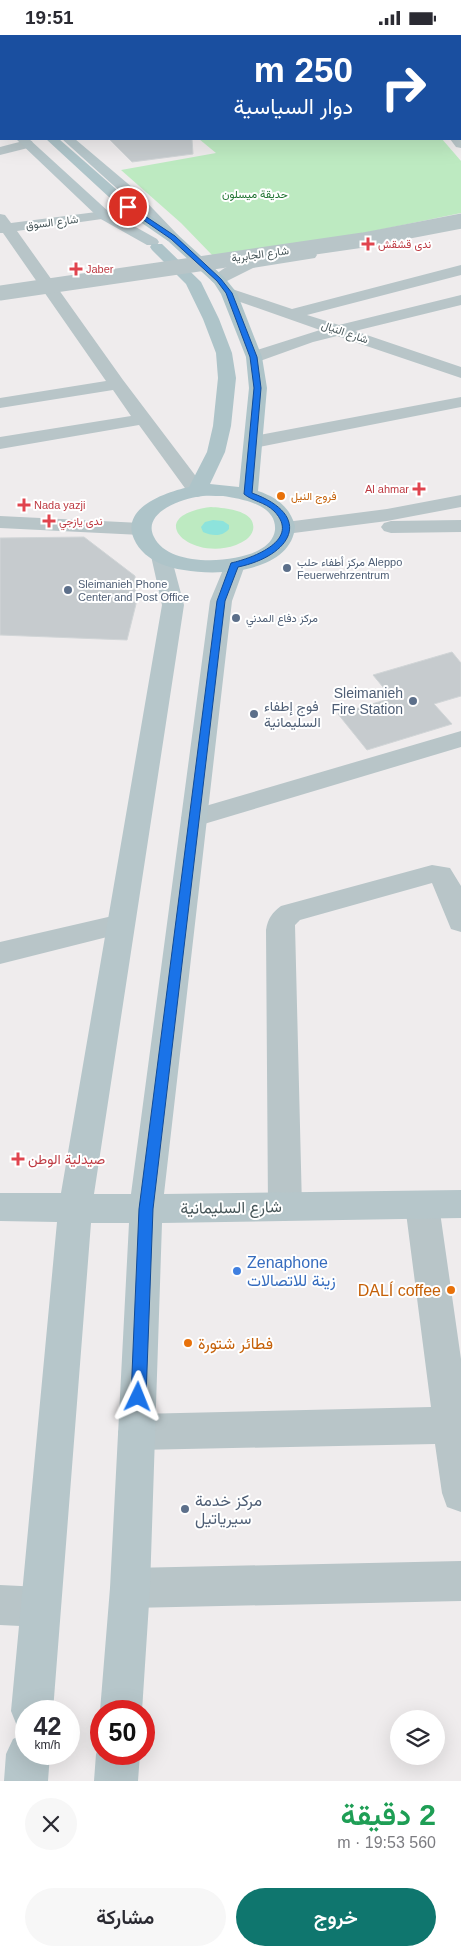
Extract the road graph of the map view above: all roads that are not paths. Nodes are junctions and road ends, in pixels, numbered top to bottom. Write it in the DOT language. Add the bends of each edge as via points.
graph roads {
  1 [pos="29,140"];
  2 [pos="53,140"];
  3 [pos="69,140"];
  4 [pos="0,151"];
  5 [pos="104,215"];
  6 [pos="461,221"];
  7 [pos="2,225"];
  8 [pos="461,226"];
  9 [pos="173,238"];
  10 [pos="152,242"];
  11 [pos="180,270"];
  12 [pos="461,270"];
  13 [pos="224,286"];
  14 [pos="50,290"];
  15 [pos="0,293"];
  16 [pos="0,297"];
  17 [pos="456,304"];
  18 [pos="293,315"];
  19 [pos="339,330"];
  20 [pos="254,357"];
  21 [pos="461,373"];
  22 [pos="117,384"];
  23 [pos="461,402"];
  24 [pos="0,403"];
  25 [pos="144,419"];
  26 [pos="254,442"];
  27 [pos="0,443"];
  28 [pos="197,491"];
  29 [pos="248,494"];
  30 [pos="461,501"];
  31 [pos="0,522"];
  32 [pos="461,526"];
  33 [pos="141,529"];
  34 [pos="285,532"];
  35 [pos="162,556"];
  36 [pos="234,565"];
  37 [pos="461,739"];
  38 [pos="194,818"];
  39 [pos="461,922"];
  40 [pos="121,924"];
  41 [pos="0,953"];
  42 [pos="461,1204"];
  43 [pos="422,1205"];
  44 [pos="0,1207"];
  45 [pos="285,1207"];
  46 [pos="75,1208"];
  47 [pos="146,1209"];
  48 [pos="456,1425"];
  49 [pos="137,1432"];
  50 [pos="461,1493"];
  51 [pos="461,1581"];
  52 [pos="130,1588"];
  53 [pos="0,1605"];
  54 [pos="41,1607"];
  55 [pos="33,1700"];
  56 [pos="123,1700"];
  57 [pos="27,1765"];
  58 [pos="117,1765"];
  59 [pos="26,1781"];
  60 [pos="116,1781"];
  1 -- 4 [label="street"];
  1 -- 5 [label="main road"];
  1 -- 10 [label="main road"];
  2 -- 9 [label="main road" via="128,207"];
  3 -- 9 [label="main road" via="128,191"];
  5 -- 7 [label="street, شارع السوق"];
  5 -- 10 [label="main road"];
  6 -- 15 [label="street, شارع الجابرية, bridge" via="363,240"];
  7 -- 14 [label="street"];
  8 -- 13 [label="street" via="250,265 228,273"];
  9 -- 13 [label="main road"];
  10 -- 11 [label="main road"];
  11 -- 14 [label="street"];
  11 -- 28 [label="main road" via="193,283 212,319 224,353 228,378 216,452"];
  12 -- 18 [label="street"];
  13 -- 18 [label="street, شارع النيال"];
  13 -- 20 [label="main road"];
  14 -- 16 [label="street"];
  14 -- 22 [label="street"];
  17 -- 19 [label="street"];
  18 -- 19 [label="street, شارع النيال"];
  19 -- 20 [label="street"];
  19 -- 21 [label="street, شارع النيال"];
  20 -- 26 [label="main road" via="258,388"];
  22 -- 24 [label="street"];
  22 -- 25 [label="street"];
  23 -- 26 [label="street"];
  25 -- 27 [label="street"];
  25 -- 28 [label="street"];
  26 -- 29 [label="main road"];
  28 -- 29 [label="main road" via="223,490"];
  28 -- 33 [label="main road" via="156,505 143,519"];
  29 -- 34 [label="main road" via="276,508 284,518"];
  30 -- 34 [label="street"];
  31 -- 33 [label="street"];
  32 -- 34 [label="street"];
  33 -- 35 [label="main road" via="146,544"];
  34 -- 36 [label="main road" via="281,543 262,557"];
  35 -- 36 [label="main road" via="208,567"];
  35 -- 40 [label="main road" via="173,605"];
  36 -- 38 [label="main road" via="221,601"];
  37 -- 38 [label="street"];
  38 -- 47 [label="main road"];
  39 -- 45 [label="street" via="446,882 441,875 432,874 291,913 282,920"];
  40 -- 41 [label="street"];
  40 -- 46 [label="main road"];
  42 -- 43 [label="main road, شارع السليمانية"];
  43 -- 45 [label="main road, شارع السليمانية"];
  43 -- 48 [label="street"];
  44 -- 46 [label="main road, شارع السليمانية"];
  45 -- 47 [label="main road, شارع السليمانية"];
  46 -- 47 [label="main road, شارع السليمانية"];
  46 -- 54 [label="main road"];
  47 -- 49 [label="main road"];
  48 -- 49 [label="street"];
  48 -- 50 [label="street"];
  49 -- 52 [label="main road"];
  51 -- 52 [label="street"];
  52 -- 56 [label="main road"];
  53 -- 54 [label="street"];
  54 -- 55 [label="main road"];
  57 -- 59 [label="main road"];
  58 -- 60 [label="main road"];
}
